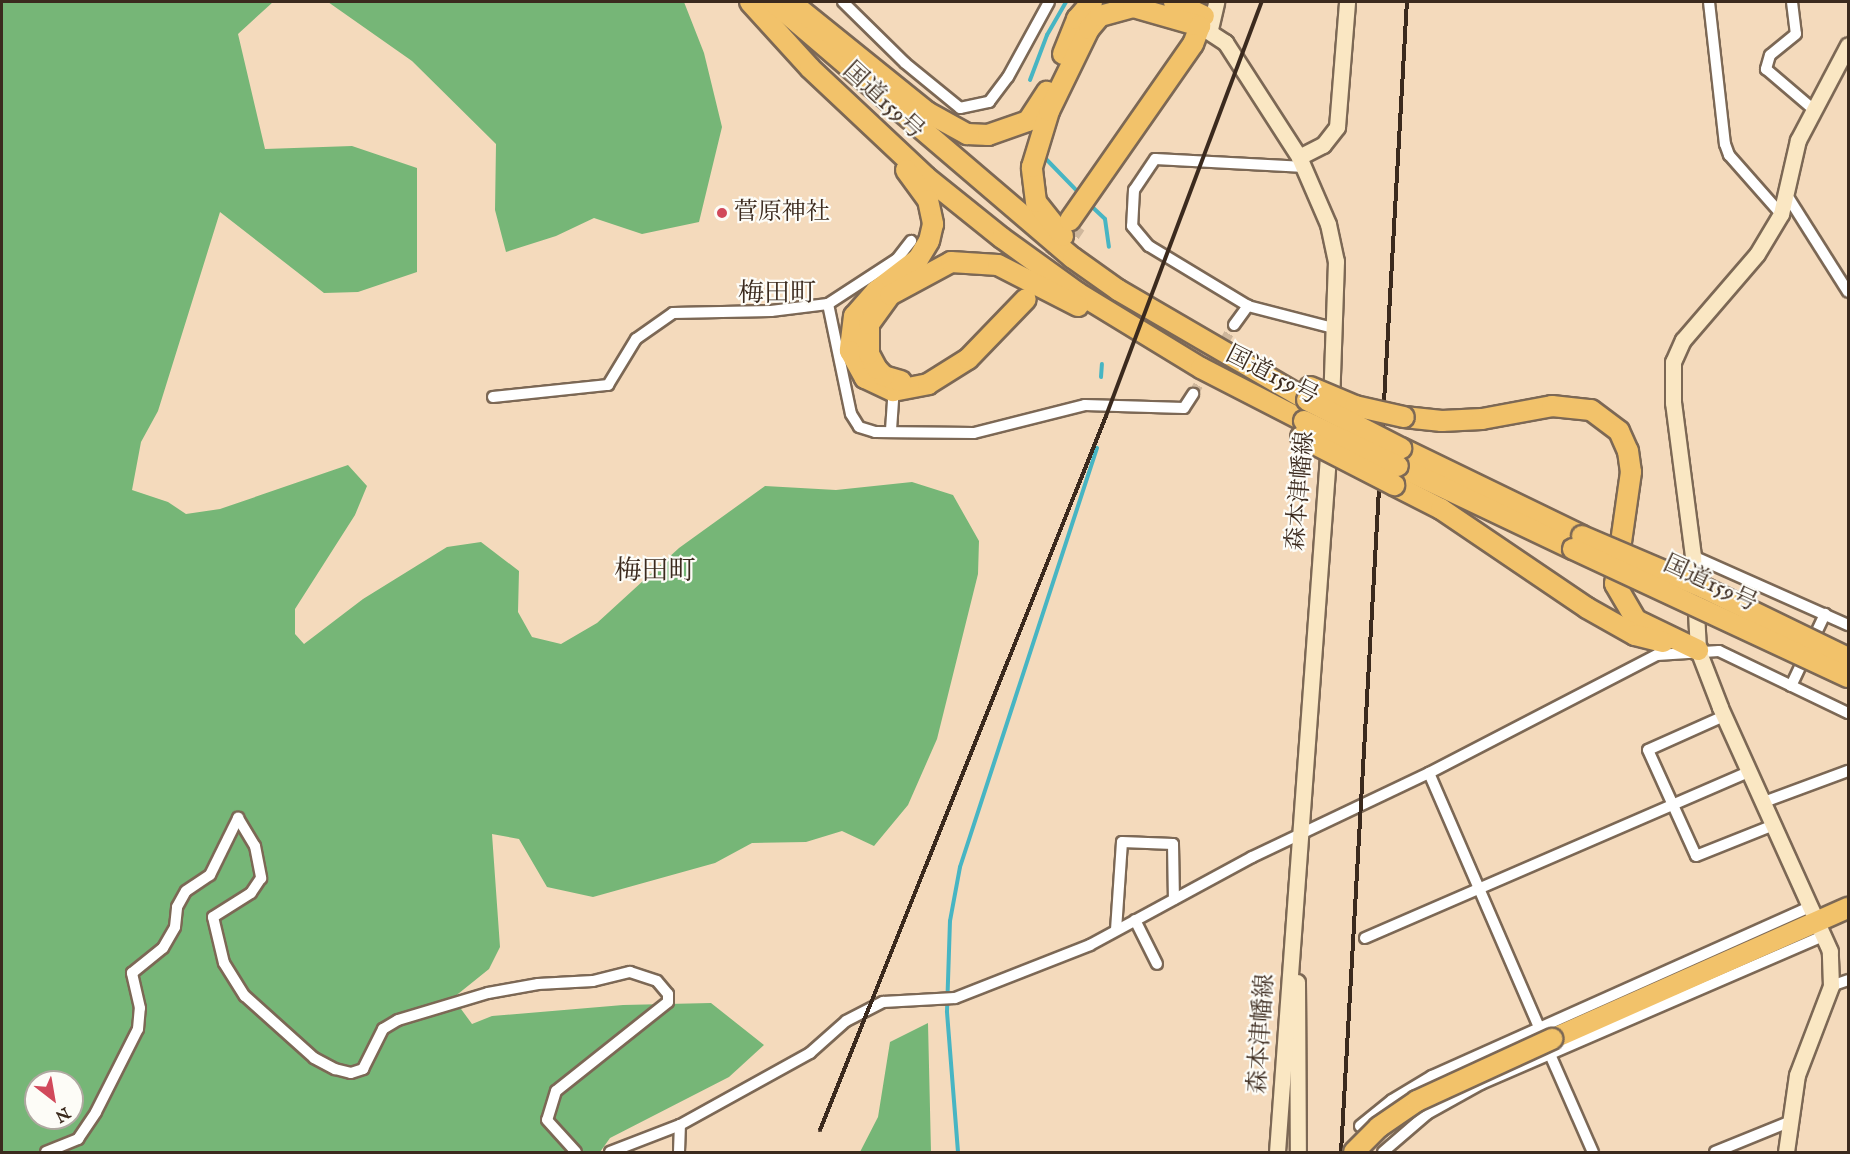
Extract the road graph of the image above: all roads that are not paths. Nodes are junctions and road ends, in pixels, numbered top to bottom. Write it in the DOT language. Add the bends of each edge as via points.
graph roads {
  1 [pos="741,2"];
  2 [pos="750,2"];
  3 [pos="773,2"];
  4 [pos="789,2"];
  5 [pos="843,2"];
  6 [pos="1049,2"];
  7 [pos="1092,2"];
  8 [pos="1174,2"];
  9 [pos="1347,2"];
  10 [pos="1709,2"];
  11 [pos="1792,2"];
  12 [pos="1209,19"];
  13 [pos="1848,45"];
  14 [pos="1813,109"];
  15 [pos="1302,162"];
  16 [pos="1788,197"];
  17 [pos="1781,213"];
  18 [pos="1073,223"];
  19 [pos="911,241"];
  20 [pos="1073,258"];
  21 [pos="1848,292"];
  22 [pos="1023,296"];
  23 [pos="828,304"];
  24 [pos="1248,306"];
  25 [pos="1234,326"];
  26 [pos="1333,328"];
  27 [pos="1201,368"];
  28 [pos="894,386"];
  29 [pos="1308,393"];
  30 [pos="1193,394"];
  31 [pos="493,397"];
  32 [pos="891,430"];
  33 [pos="1398,466"];
  34 [pos="1577,542"];
  35 [pos="1693,556"];
  36 [pos="1825,614"];
  37 [pos="1848,625"];
  38 [pos="1698,650"];
  39 [pos="1848,658"];
  40 [pos="1848,677"];
  41 [pos="1791,686"];
  42 [pos="1848,713"];
  43 [pos="1724,717"];
  44 [pos="1750,771"];
  45 [pos="1848,771"];
  46 [pos="1429,773"];
  47 [pos="1764,802"];
  48 [pos="1673,804"];
  49 [pos="1774,825"];
  50 [pos="1299,836"];
  51 [pos="1479,888"];
  52 [pos="1174,899"];
  53 [pos="1848,908"];
  54 [pos="1294,919"];
  55 [pos="1135,920"];
  56 [pos="1816,922"];
  57 [pos="1116,930"];
  58 [pos="1365,938"];
  59 [pos="1157,964"];
  60 [pos="1848,980"];
  61 [pos="1831,986"];
  62 [pos="1547,1040"];
  63 [pos="1374,1113"];
  64 [pos="1789,1122"];
  65 [pos="680,1125"];
  66 [pos="1360,1126"];
  67 [pos="1393,1142"];
  68 [pos="46,1152"];
  69 [pos="576,1152"];
  70 [pos="610,1152"];
  71 [pos="679,1152"];
  72 [pos="1276,1152"];
  73 [pos="1298,1152"];
  74 [pos="1354,1152"];
  75 [pos="1383,1152"];
  76 [pos="1593,1152"];
  77 [pos="1715,1152"];
  78 [pos="1786,1152"];
  1 -- 28 [label="highway" via="829,96 887,150 928,200 933,224 929,241 918,259 862,304 850,327 850,351 865,378"];
  2 -- 27 [label="highway, 国道159号" via="819,76 926,177 1078,293"];
  3 -- 20 [label="highway, 国道159号"];
  4 -- 7 [label="highway" via="927,112 967,134 987,135 1028,121 1042,104 1077,19"];
  5 -- 6 [label="street" via="905,63 960,108 989,102 1008,77"];
  8 -- 12 [label="highway"];
  9 -- 15 [label="main road" via="1337,128"];
  10 -- 17 [label="street" via="1725,144 1729,155"];
  11 -- 14 [label="street" via="1796,34 1770,55 1766,69"];
  12 -- 15 [label="main road, 森本津幡線"];
  12 -- 18 [label="highway"];
  12 -- 20 [label="highway" via="1133,7 1100,16 1089,29 1049,111 1032,167 1036,202 1065,238"];
  13 -- 14 [label="main road"];
  14 -- 16 [label="main road" via="1798,140"];
  15 -- 24 [label="street" via="1155,159 1134,190 1132,226 1149,246"];
  15 -- 26 [label="main road, 森本津幡線" via="1328,224 1336,261"];
  16 -- 17 [label="main road"];
  16 -- 21 [label="street"];
  17 -- 35 [label="main road" via="1757,254 1683,340 1673,363 1673,403"];
  19 -- 23 [label="street" via="897,259"];
  20 -- 29 [label="highway, 国道159号" via="1118,290"];
  22 -- 28 [label="highway" via="961,358"];
  23 -- 31 [label="street" via="771,311 673,314 636,339 608,385"];
  23 -- 32 [label="street" via="851,414 859,427 875,432"];
  24 -- 25 [label="street"];
  24 -- 26 [label="street"];
  26 -- 50 [label="main road, 森本津幡線" via="1328,452"];
  27 -- 28 [label="highway" via="1165,356 1015,272 968,260 951,262 909,282 876,311 867,336 869,354"];
  27 -- 33 [label="highway, 国道159号, bridge" via="1274,406 1303,429"];
  28 -- 32 [label="street"];
  29 -- 33 [label="highway, 国道159号, bridge"];
  29 -- 38 [label="highway, bridge" via="1404,417 1442,421 1482,419 1552,406 1591,410 1619,431 1628,450 1631,472 1615,584 1636,620"];
  30 -- 32 [label="street" via="1184,408 1085,405 974,433"];
  33 -- 34 [label="highway, 国道159号"];
  33 -- 38 [label="highway" via="1441,509 1587,608 1635,635"];
  34 -- 39 [label="highway, 国道159号, bridge" via="1704,588"];
  34 -- 40 [label="highway, 国道159号, bridge"];
  35 -- 36 [label="street"];
  35 -- 38 [label="main road"];
  36 -- 37 [label="street"];
  36 -- 41 [label="street"];
  38 -- 41 [label="street" via="1719,651"];
  38 -- 43 [label="main road"];
  38 -- 46 [label="street" via="1658,655"];
  41 -- 42 [label="street"];
  43 -- 44 [label="main road"];
  43 -- 48 [label="street" via="1648,750"];
  44 -- 47 [label="main road"];
  44 -- 48 [label="street"];
  45 -- 47 [label="street"];
  46 -- 50 [label="street"];
  46 -- 51 [label="street"];
  47 -- 49 [label="main road"];
  48 -- 49 [label="street" via="1696,856"];
  48 -- 51 [label="street"];
  49 -- 56 [label="main road"];
  50 -- 52 [label="street"];
  50 -- 54 [label="main road, 森本津幡線"];
  51 -- 58 [label="street"];
  51 -- 62 [label="street"];
  52 -- 55 [label="street"];
  52 -- 57 [label="street" via="1173,844 1122,842"];
  53 -- 56 [label="highway"];
  54 -- 72 [label="main road, 森本津幡線"];
  54 -- 73 [label="main road, 森本津幡線"];
  55 -- 57 [label="street"];
  55 -- 59 [label="street"];
  56 -- 61 [label="main road" via="1830,951"];
  56 -- 62 [label="highway"];
  56 -- 62 [label="street" via="1624,993"];
  56 -- 62 [label="street" via="1634,1016"];
  57 -- 65 [label="street" via="1090,945 947,999 883,1002 846,1021 810,1053"];
  60 -- 61 [label="street"];
  61 -- 64 [label="main road" via="1805,1049"];
  62 -- 63 [label="street" via="1410,1088"];
  62 -- 67 [label="street" via="1427,1114"];
  62 -- 74 [label="highway, bridge" via="1417,1101 1379,1127"];
  62 -- 76 [label="street"];
  63 -- 66 [label="street"];
  63 -- 67 [label="street"];
  64 -- 77 [label="street"];
  64 -- 78 [label="main road"];
  65 -- 70 [label="street"];
  65 -- 71 [label="street"];
  67 -- 75 [label="street"];
  68 -- 69 [label="street" via="78,1139 96,1112 138,1029 140,1008 132,973 163,948 175,927 177,907 186,891 210,875 238,818 255,846 261,878 251,893 213,917 224,963 246,996 314,1058 335,1069 351,1073 363,1069 383,1029 398,1020 489,993 538,984 593,981 630,972 657,981 668,994 668,1002 556,1091 547,1120"];
}
